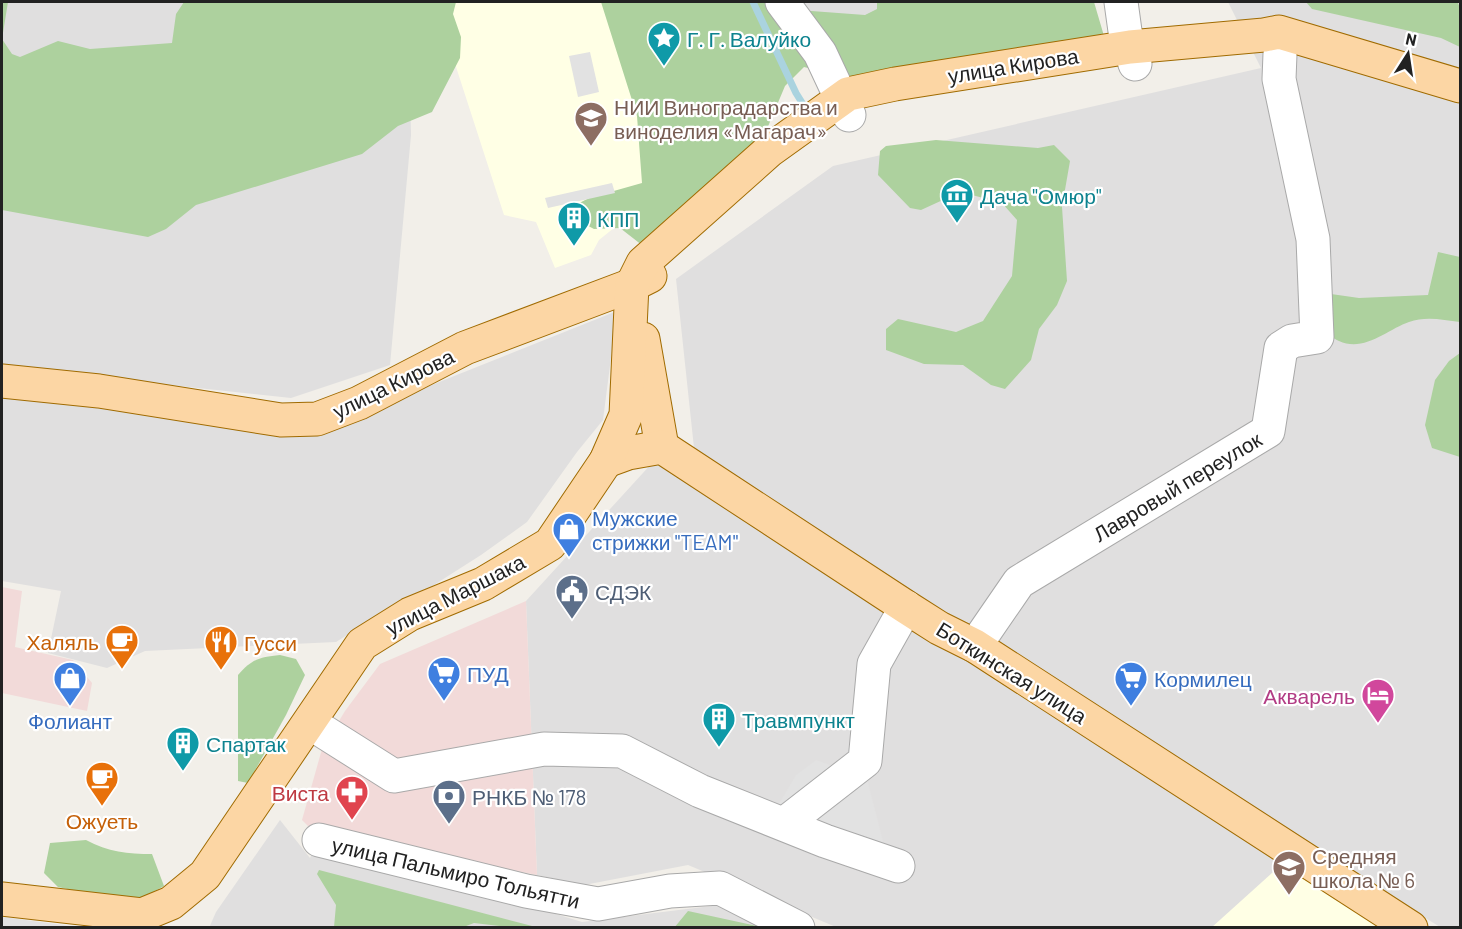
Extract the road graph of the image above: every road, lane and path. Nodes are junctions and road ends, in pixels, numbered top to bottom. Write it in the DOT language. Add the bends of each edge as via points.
graph roads {
  1 [pos="782,2"];
  2 [pos="1121,2"];
  3 [pos="1280,54"];
  4 [pos="1133,55"];
  5 [pos="1461,86"];
  6 [pos="845,107"];
  7 [pos="1461,107"];
  8 [pos="632,285"];
  9 [pos="643,337"];
  10 [pos="2,381"];
  11 [pos="662,447"];
  12 [pos="617,457"];
  13 [pos="906,607"];
  14 [pos="975,646"];
  15 [pos="318,728"];
  16 [pos="784,824"];
  17 [pos="319,840"];
  18 [pos="898,866"];
  19 [pos="2,899"];
  20 [pos="2,910"];
  21 [pos="151,921"];
  22 [pos="100,927"];
  23 [pos="798,927"];
  24 [pos="1411,927"];
  1 -- 6 [label="street" via="820,53"];
  2 -- 4 [label="street"];
  3 -- 4 [label="main road, улица Кирова"];
  3 -- 7 [label="main road, улица Кирова"];
  3 -- 14 [label="street, Лавровый переулок" via="1279,79 1313,239 1317,337 1292,341 1281,348 1268,431 1019,582"];
  4 -- 5 [label="main road, улица Кирова" via="1285,33"];
  4 -- 6 [label="main road, улица Кирова" via="1033,83 896,105"];
  6 -- 8 [label="main road, улица Кирова" via="654,274"];
  8 -- 9 [label="main road"];
  8 -- 10 [label="main road, улица Кирова" via="465,348 359,403 317,419 281,420 99,391"];
  8 -- 12 [label="main road, улица Маршака" via="626,415"];
  9 -- 11 [label="main road"];
  9 -- 12 [label="main road" via="641,408"];
  11 -- 12 [label="main road"];
  11 -- 13 [label="main road, Боткинская улица"];
  12 -- 15 [label="main road, улица Маршака" via="624,466 562,545 524,578 418,624 370,654"];
  12 -- 21 [label="main road, улица Маршака" via="550,544 483,584 410,614 362,644 205,875"];
  13 -- 14 [label="main road, Боткинская улица"];
  13 -- 16 [label="street" via="874,664 865,761"];
  14 -- 24 [label="main road, Боткинская улица"];
  15 -- 16 [label="street" via="394,776 544,749 622,751 700,791"];
  15 -- 21 [label="main road, улица Маршака" via="210,893 176,920"];
  16 -- 18 [label="street"];
  17 -- 23 [label="street, улица Пальмиро Тольятти" via="526,891 598,904 670,891 720,888"];
  19 -- 21 [label="main road"];
  20 -- 22 [label="main road"];
}
